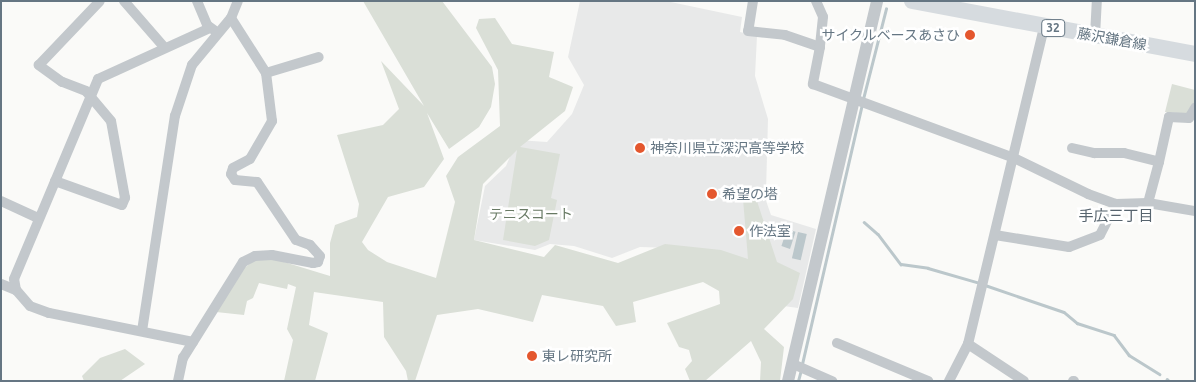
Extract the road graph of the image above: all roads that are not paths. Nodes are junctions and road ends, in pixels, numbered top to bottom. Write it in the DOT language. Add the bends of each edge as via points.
graph roads {
  1 [pos="100,1"];
  2 [pos="124,1"];
  3 [pos="197,1"];
  4 [pos="238,1"];
  5 [pos="753,1"];
  6 [pos="816,1"];
  7 [pos="877,1"];
  8 [pos="912,1"];
  9 [pos="1097,1"];
  10 [pos="231,18"];
  11 [pos="1044,26"];
  12 [pos="210,28"];
  13 [pos="220,34"];
  14 [pos="1095,36"];
  15 [pos="164,47"];
  16 [pos="820,47"];
  17 [pos="1195,54"];
  18 [pos="320,57"];
  19 [pos="266,73"];
  20 [pos="89,94"];
  21 [pos="855,101"];
  22 [pos="1195,108"];
  23 [pos="1072,148"];
  24 [pos="1014,158"];
  25 [pos="1159,162"];
  26 [pos="55,181"];
  27 [pos="1,201"];
  28 [pos="1148,203"];
  29 [pos="1116,204"];
  30 [pos="1195,211"];
  31 [pos="38,218"];
  32 [pos="995,235"];
  33 [pos="1,284"];
  34 [pos="16,290"];
  35 [pos="142,331"];
  36 [pos="193,342"];
  37 [pos="837,343"];
  38 [pos="968,344"];
  39 [pos="793,364"];
  40 [pos="178,381"];
  41 [pos="788,381"];
  42 [pos="832,381"];
  43 [pos="928,381"];
  44 [pos="949,381"];
  45 [pos="1024,381"];
  1 -- 20 [label="street" via="39,65"];
  2 -- 15 [label="street"];
  3 -- 12 [label="street"];
  4 -- 10 [label="street"];
  5 -- 16 [label="street" via="748,31 785,35"];
  6 -- 16 [label="street" via="823,17"];
  7 -- 21 [label="street"];
  8 -- 11 [label="main road, 藤沢鎌倉線 / 32"];
  9 -- 14 [label="street"];
  10 -- 13 [label="street"];
  10 -- 19 [label="street"];
  11 -- 14 [label="main road, 藤沢鎌倉線 / 32"];
  11 -- 24 [label="street"];
  12 -- 13 [label="street"];
  12 -- 15 [label="street"];
  13 -- 35 [label="street" via="192,66 170,132"];
  14 -- 17 [label="main road, 藤沢鎌倉線 / 32"];
  15 -- 20 [label="street" via="105,74"];
  16 -- 21 [label="street" via="813,84"];
  18 -- 19 [label="street"];
  19 -- 36 [label="street" via="272,121 250,159 233,168 230,174 235,180 257,182 296,240 310,246 320,256 318,262 313,263 272,255 255,256 243,262"];
  20 -- 26 [label="street"];
  20 -- 26 [label="street" via="111,121 125,198 122,205"];
  21 -- 24 [label="street"];
  21 -- 39 [label="street"];
  22 -- 25 [label="street" via="1189,118 1169,117"];
  23 -- 25 [label="street" via="1094,153 1124,153"];
  24 -- 29 [label="street"];
  24 -- 32 [label="street"];
  25 -- 28 [label="street"];
  26 -- 31 [label="street"];
  27 -- 31 [label="street"];
  28 -- 29 [label="street"];
  28 -- 30 [label="street"];
  29 -- 32 [label="street" via="1100,235 1069,247"];
  31 -- 34 [label="street" via="14,278"];
  32 -- 38 [label="street"];
  33 -- 34 [label="street"];
  34 -- 35 [label="street" via="30,306 49,313"];
  35 -- 36 [label="street"];
  36 -- 40 [label="street" via="183,358"];
  37 -- 43 [label="street"];
  38 -- 44 [label="street"];
  38 -- 45 [label="street"];
  39 -- 41 [label="street"];
  39 -- 42 [label="street"];
}
